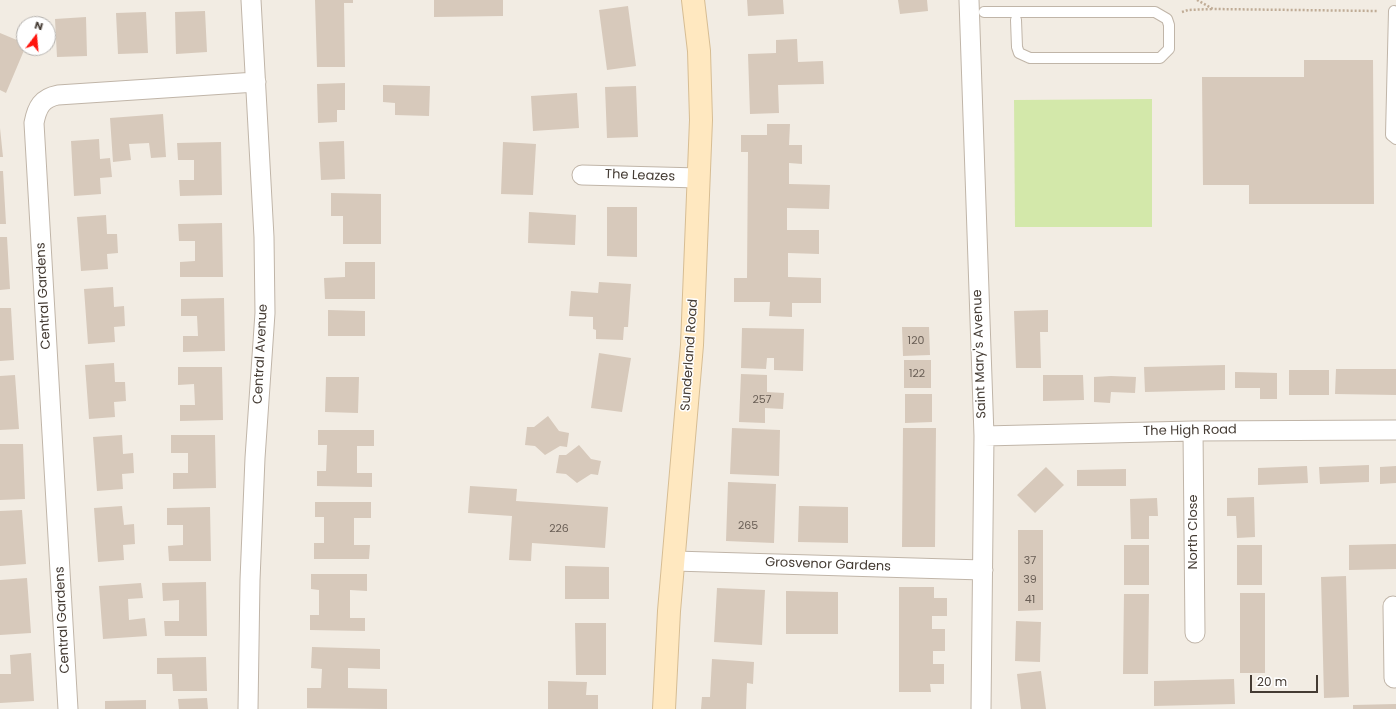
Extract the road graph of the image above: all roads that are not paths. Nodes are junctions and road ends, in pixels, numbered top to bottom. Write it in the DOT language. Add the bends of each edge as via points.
graph roads {
  1 [pos="252,0"];
  2 [pos="693,0"];
  3 [pos="975,8"];
  4 [pos="1394,11"];
  5 [pos="1016,20"];
  6 [pos="256,82"];
  7 [pos="1396,139"];
  8 [pos="582,175"];
  9 [pos="699,178"];
  10 [pos="1396,430"];
  11 [pos="1193,431"];
  12 [pos="984,436"];
  13 [pos="674,561"];
  14 [pos="983,570"];
  15 [pos="1393,606"];
  16 [pos="1195,633"];
  17 [pos="1395,641"];
  18 [pos="1394,678"];
  19 [pos="68,709"];
  20 [pos="248,709"];
  21 [pos="664,709"];
  22 [pos="981,709"];
  1 -- 6 [label="street, Central Avenue"];
  2 -- 9 [label="street, Sunderland Road" via="699,52"];
  3 -- 5 [label="lane" via="1156,12 1167,18 1169,49 1160,58 1030,58 1019,53"];
  3 -- 12 [label="street, Saint Mary's Avenue"];
  4 -- 7 [label="lane" via="1391,135"];
  6 -- 19 [label="street, Central Gardens" via="58,94 41,103 36,112 34,123"];
  6 -- 20 [label="street, Central Avenue" via="265,313 255,458"];
  8 -- 9 [label="street, The Leazes"];
  9 -- 13 [label="street, Sunderland Road" via="692,346"];
  10 -- 11 [label="street, The High Road"];
  11 -- 12 [label="street, The High Road"];
  11 -- 16 [label="street, North Close"];
  12 -- 14 [label="street, Saint Mary's Avenue"];
  13 -- 14 [label="street, Grosvenor Gardens"];
  13 -- 21 [label="street, Sunderland Road"];
  14 -- 22 [label="street, Saint Mary's Avenue"];
  15 -- 17 [label="street"];
  17 -- 18 [label="street"];
}
